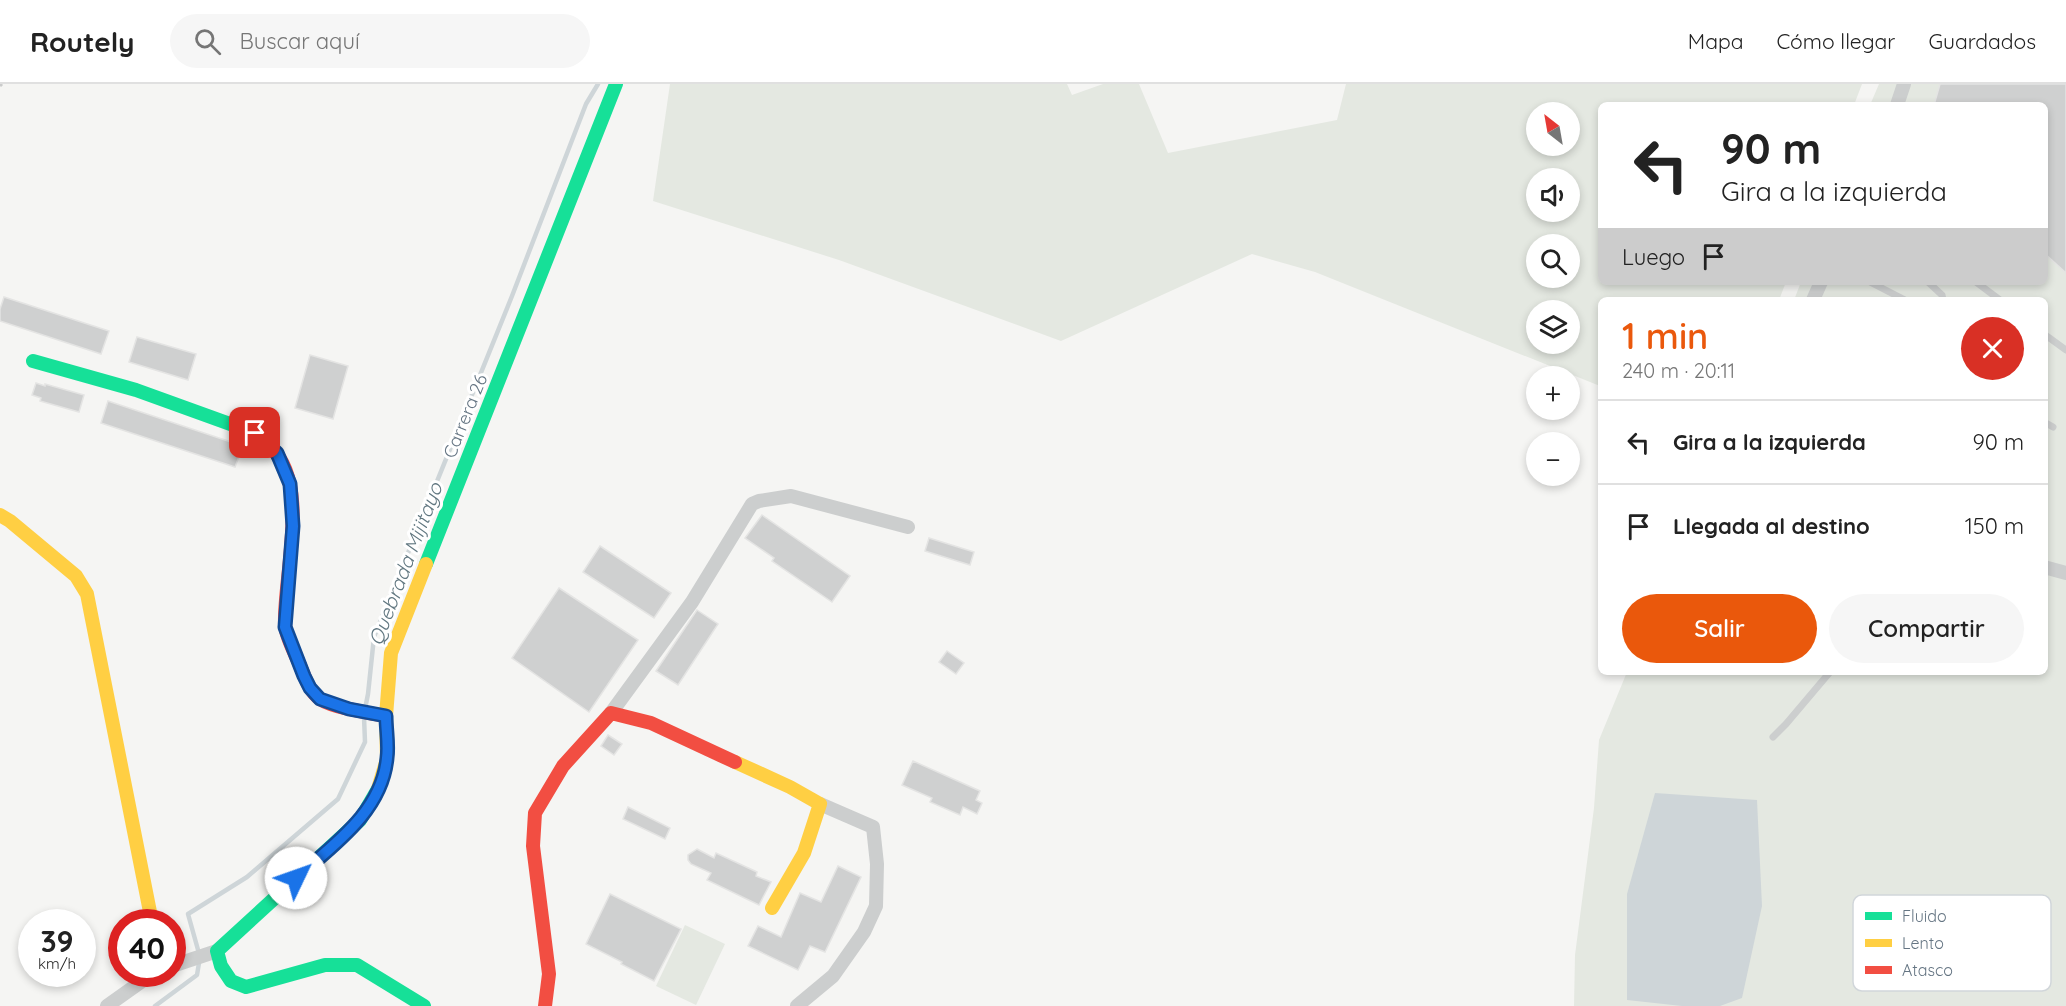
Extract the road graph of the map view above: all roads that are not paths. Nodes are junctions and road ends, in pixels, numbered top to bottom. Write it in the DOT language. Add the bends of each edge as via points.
graph roads {
  1 [pos="616,84"];
  2 [pos="1904,84"];
  3 [pos="1898,102"];
  4 [pos="1876,285"];
  5 [pos="1931,285"];
  6 [pos="1980,285"];
  7 [pos="1899,297"];
  8 [pos="1942,297"];
  9 [pos="1996,297"];
  10 [pos="2048,337"];
  11 [pos="2066,350"];
  12 [pos="33,361"];
  13 [pos="2048,424"];
  14 [pos="2053,427"];
  15 [pos="0,515"];
  16 [pos="908,527"];
  17 [pos="2048,568"];
  18 [pos="2066,573"];
  19 [pos="1827,675"];
  20 [pos="611,713"];
  21 [pos="386,716"];
  22 [pos="1773,737"];
  23 [pos="820,804"];
  24 [pos="772,908"];
  25 [pos="149,909"];
  26 [pos="217,951"];
  27 [pos="186,961"];
  28 [pos="134,987"];
  29 [pos="107,1006"];
  30 [pos="424,1006"];
  31 [pos="545,1006"];
  32 [pos="797,1006"];
  1 -- 21 [label="street, Carrera 26" via="391,653"];
  2 -- 3 [label="street"];
  4 -- 7 [label="lane"];
  5 -- 8 [label="lane"];
  6 -- 9 [label="lane"];
  10 -- 11 [label="lane"];
  12 -- 21 [label="street" via="136,390 255,433 277,453 290,484 293,526 285,627 310,688 320,699"];
  13 -- 14 [label="lane"];
  15 -- 25 [label="street" via="76,576 87,594"];
  16 -- 20 [label="street" via="791,496 752,504 692,602"];
  17 -- 18 [label="street"];
  19 -- 22 [label="lane"];
  20 -- 23 [label="street" via="651,723"];
  20 -- 31 [label="street" via="563,766 535,813 533,846 549,975"];
  21 -- 26 [label="street, Carrera 26" via="387,759 377,794 360,820"];
  23 -- 24 [label="street" via="804,853"];
  23 -- 32 [label="street" via="873,828 876,906 864,932 833,976"];
  26 -- 27 [label="street"];
  26 -- 30 [label="street" via="231,981 246,987 325,965 357,965"];
  28 -- 29 [label="street"];
}
